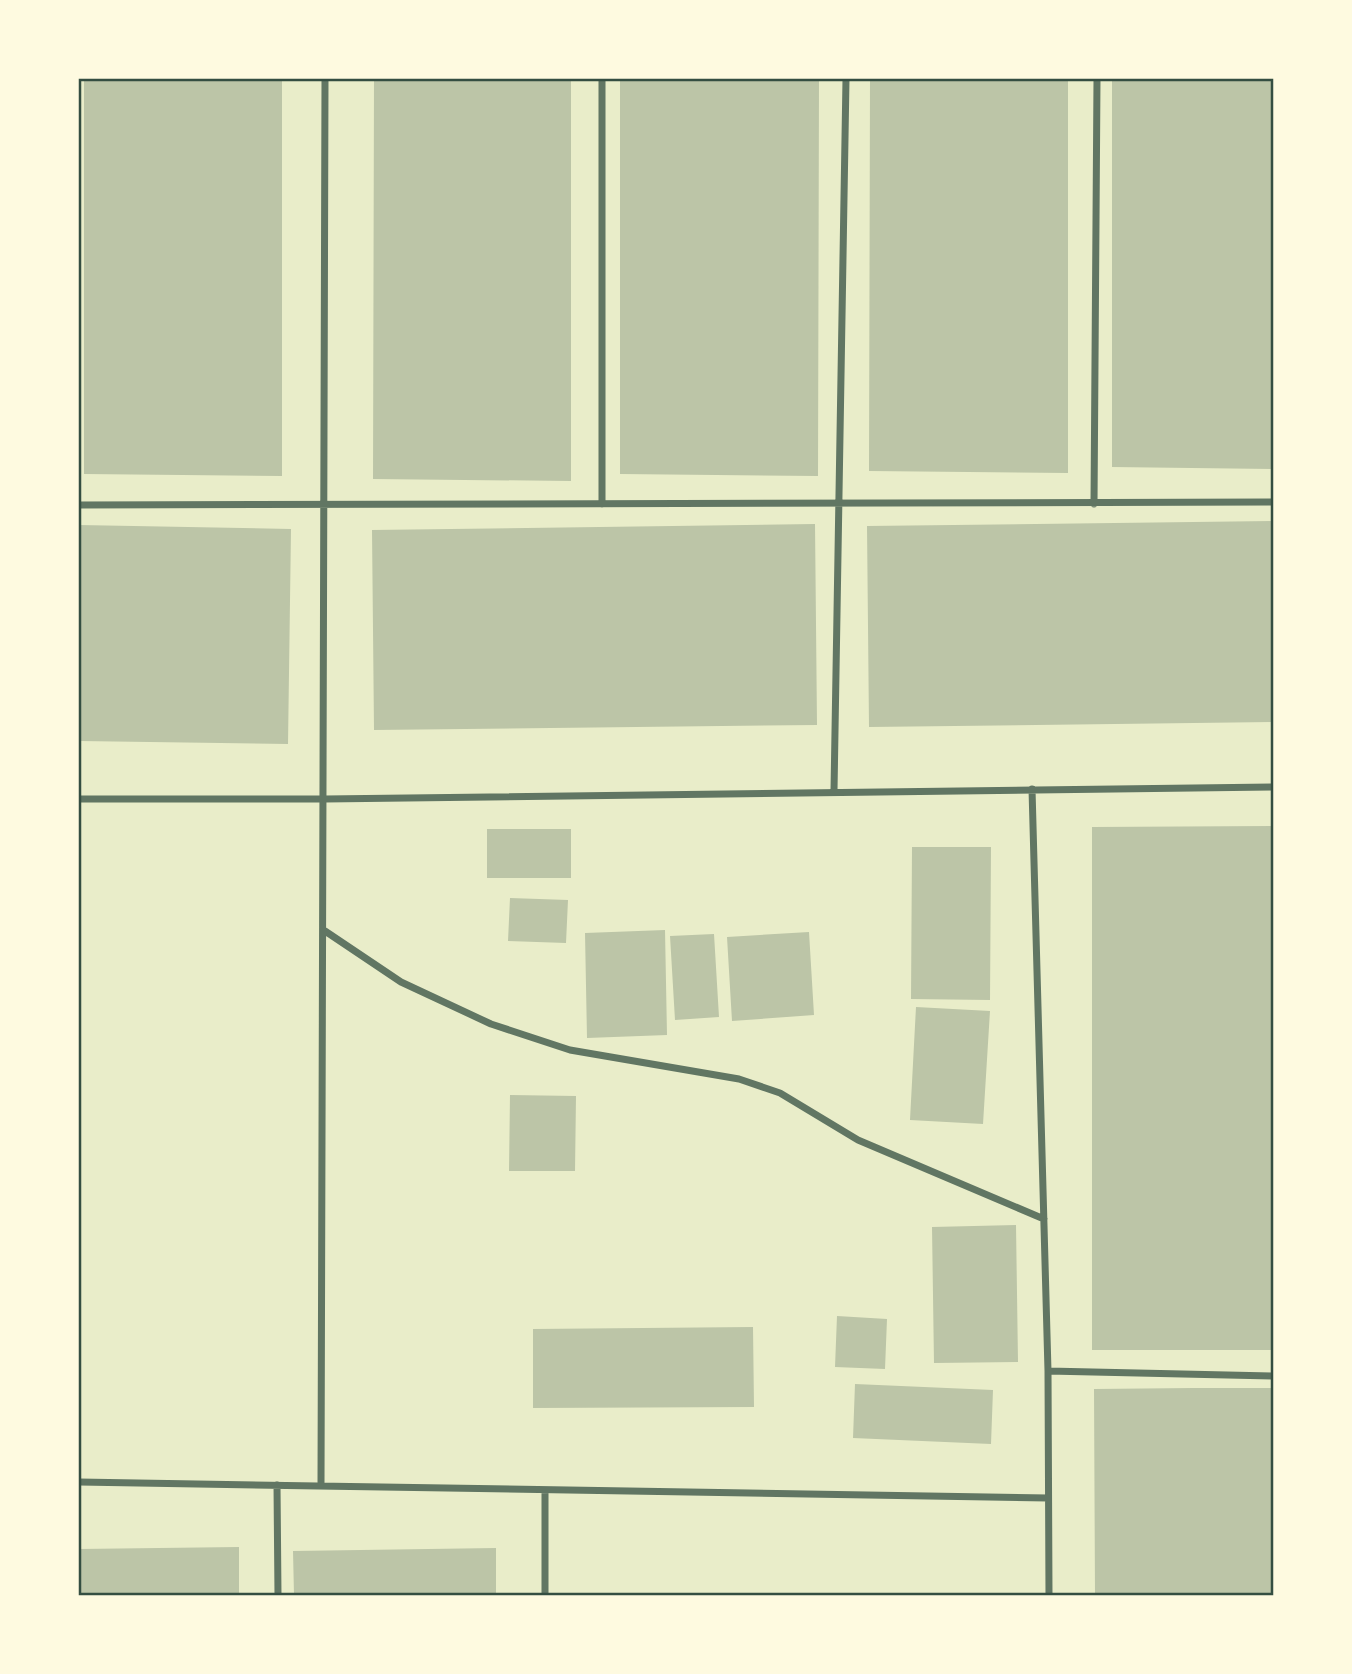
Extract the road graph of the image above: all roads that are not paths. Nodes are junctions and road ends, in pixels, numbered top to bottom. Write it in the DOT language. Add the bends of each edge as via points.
graph roads {
  1 [pos="325,79"];
  2 [pos="601,79"];
  3 [pos="846,79"];
  4 [pos="1097,79"];
  5 [pos="1273,502"];
  6 [pos="838,503"];
  7 [pos="1094,503"];
  8 [pos="602,504"];
  9 [pos="79,505"];
  10 [pos="325,505"];
  11 [pos="1273,787"];
  12 [pos="1032,789"];
  13 [pos="834,791"];
  14 [pos="79,799"];
  15 [pos="326,799"];
  16 [pos="325,930"];
  17 [pos="1044,1219"];
  18 [pos="1048,1371"];
  19 [pos="1273,1376"];
  20 [pos="79,1482"];
  21 [pos="277,1485"];
  22 [pos="321,1486"];
  23 [pos="545,1490"];
  24 [pos="1048,1497"];
  25 [pos="278,1595"];
  26 [pos="545,1595"];
  27 [pos="1049,1595"];
  1 -- 10 [label="street"];
  2 -- 8 [label="street"];
  3 -- 6 [label="street"];
  4 -- 7 [label="street"];
  5 -- 7 [label="street"];
  6 -- 7 [label="street"];
  6 -- 8 [label="street"];
  6 -- 13 [label="street"];
  8 -- 10 [label="street"];
  9 -- 10 [label="street"];
  10 -- 15 [label="street"];
  11 -- 12 [label="street"];
  12 -- 13 [label="street"];
  12 -- 17 [label="street"];
  13 -- 15 [label="street"];
  14 -- 15 [label="street"];
  15 -- 16 [label="street"];
  16 -- 17 [label="street" via="401,982 491,1024 570,1050 739,1079 769,1089 858,1140"];
  16 -- 22 [label="street"];
  17 -- 18 [label="street"];
  18 -- 19 [label="street"];
  18 -- 24 [label="street"];
  20 -- 21 [label="street"];
  21 -- 22 [label="street"];
  21 -- 25 [label="street"];
  22 -- 23 [label="street"];
  23 -- 24 [label="street"];
  23 -- 26 [label="street"];
  24 -- 27 [label="street"];
}
